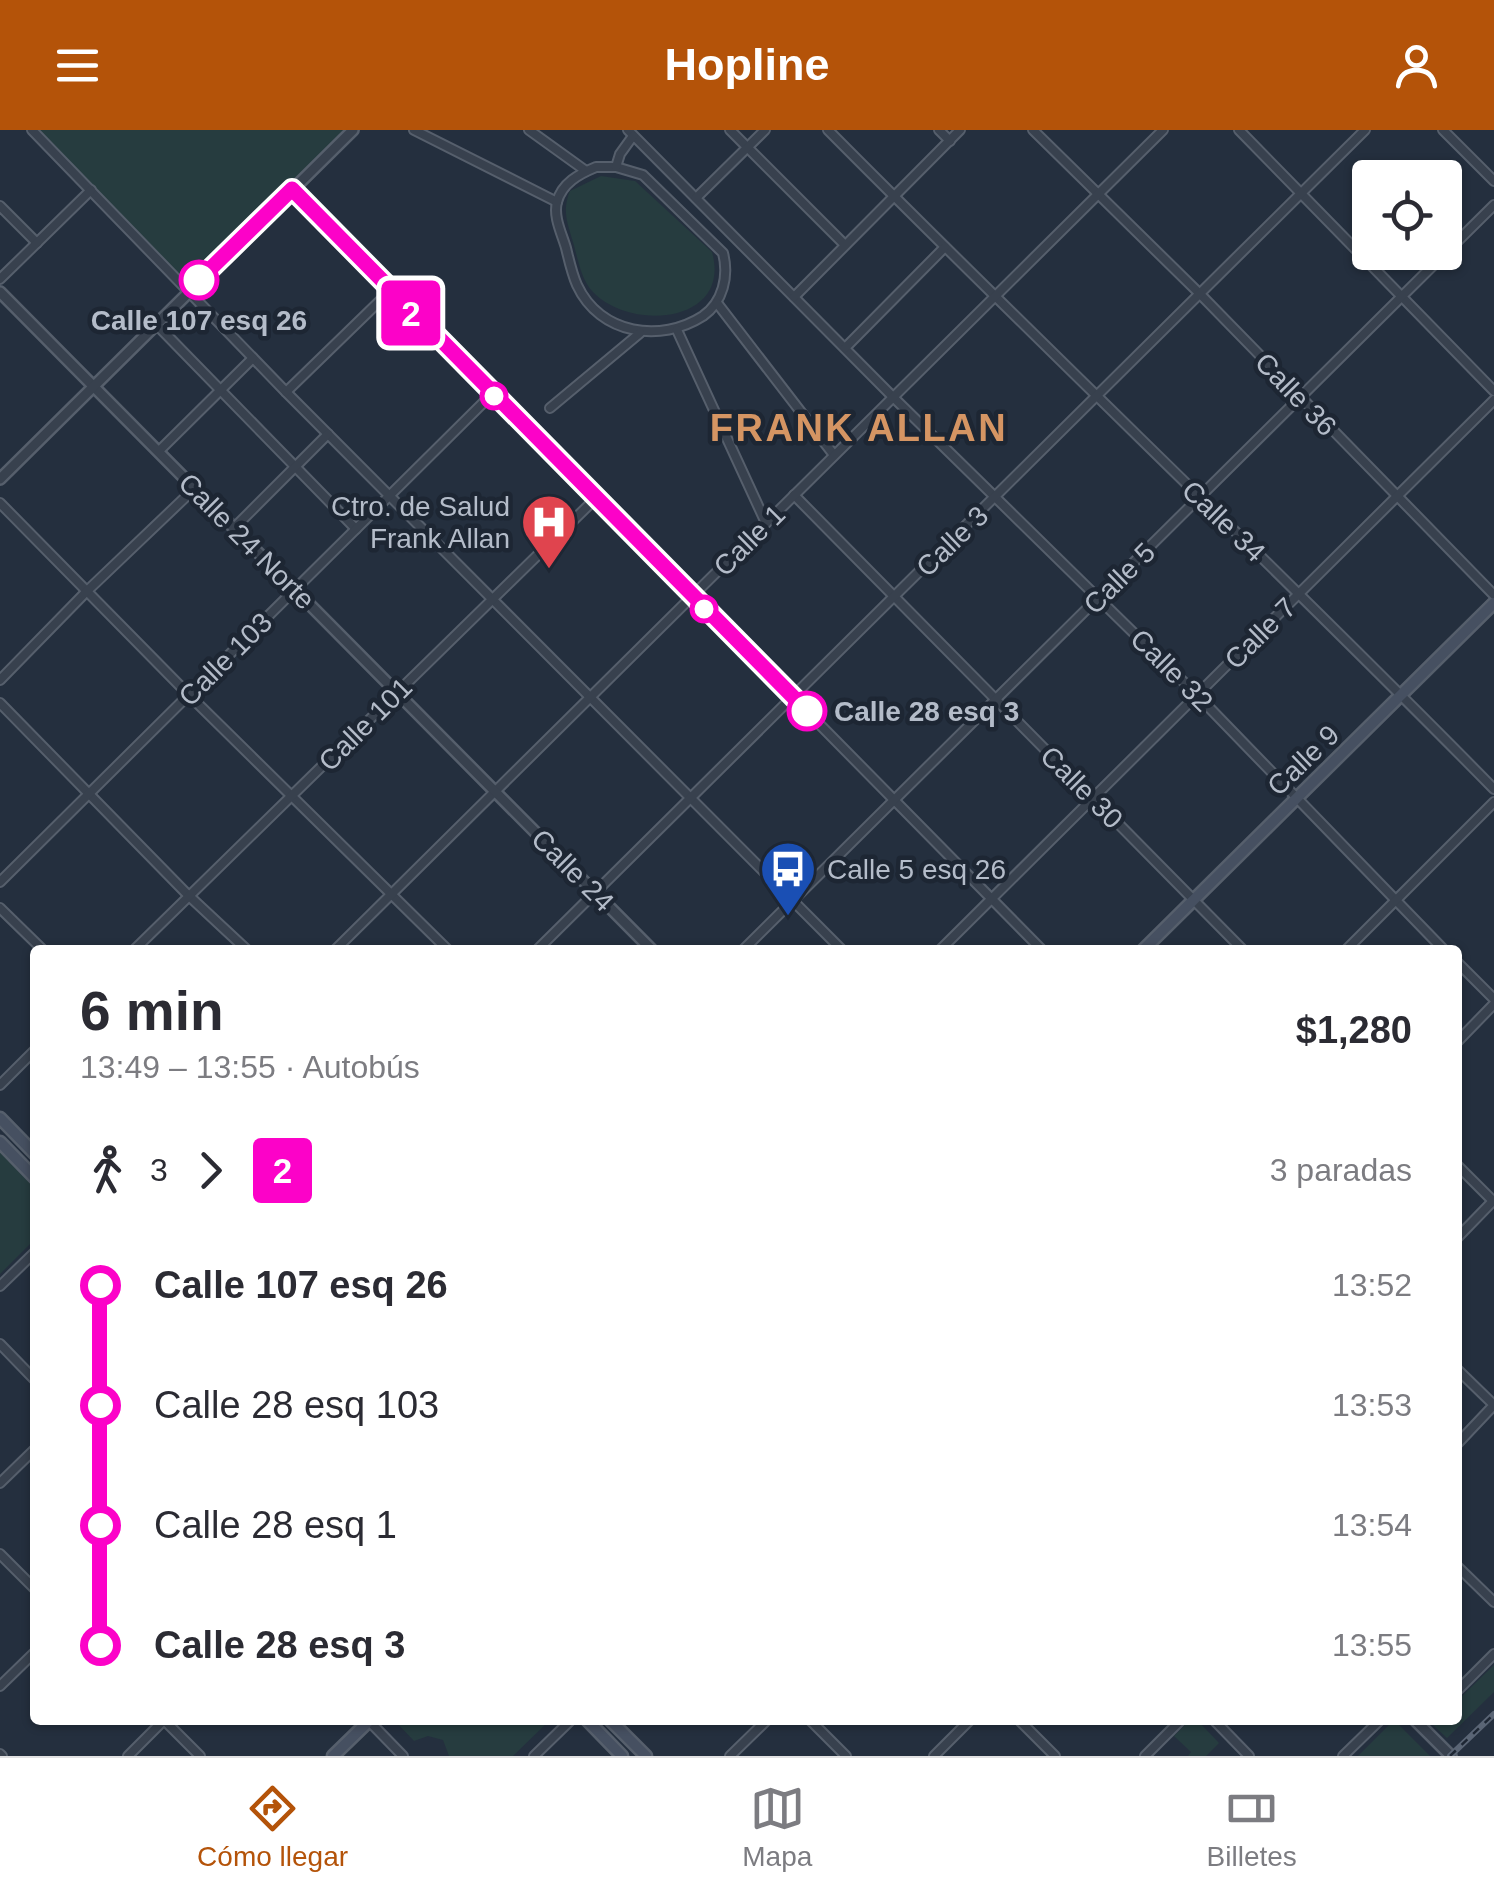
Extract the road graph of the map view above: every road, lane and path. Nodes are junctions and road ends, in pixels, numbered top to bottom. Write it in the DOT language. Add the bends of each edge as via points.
graph roads {
  1 [pos="32,130"];
  2 [pos="353,130"];
  3 [pos="414,130"];
  4 [pos="529,130"];
  5 [pos="730,130"];
  6 [pos="765,130"];
  7 [pos="828,130"];
  8 [pos="939,130"];
  9 [pos="960,130"];
  10 [pos="1033,130"];
  11 [pos="1163,130"];
  12 [pos="1239,130"];
  13 [pos="1365,130"];
  14 [pos="1443,130"];
  15 [pos="630,133"];
  16 [pos="950,141"];
  17 [pos="747,148"];
  18 [pos="616,167"];
  19 [pos="586,171"];
  20 [pos="1494,181"];
  21 [pos="292,189"];
  22 [pos="91,190"];
  23 [pos="1301,194"];
  24 [pos="1097,195"];
  25 [pos="894,196"];
  26 [pos="696,198"];
  27 [pos="557,202"];
  28 [pos="0,206"];
  29 [pos="1494,206"];
  30 [pos="36,243"];
  31 [pos="845,245"];
  32 [pos="945,247"];
  33 [pos="0,279"];
  34 [pos="189,290"];
  35 [pos="390,291"];
  36 [pos="0,292"];
  37 [pos="1200,294"];
  38 [pos="794,297"];
  39 [pos="994,297"];
  40 [pos="1400,298"];
  41 [pos="716,303"];
  42 [pos="155,323"];
  43 [pos="677,330"];
  44 [pos="640,333"];
  45 [pos="844,348"];
  46 [pos="254,358"];
  47 [pos="93,385"];
  48 [pos="221,391"];
  49 [pos="1494,391"];
  50 [pos="286,392"];
  51 [pos="492,394"];
  52 [pos="1098,395"];
  53 [pos="893,397"];
  54 [pos="1299,397"];
  55 [pos="1494,400"];
  56 [pos="550,408"];
  57 [pos="328,434"];
  58 [pos="158,451"];
  59 [pos="834,455"];
  60 [pos="294,467"];
  61 [pos="0,478"];
  62 [pos="195,488"];
  63 [pos="794,495"];
  64 [pos="390,496"];
  65 [pos="996,497"];
  66 [pos="1396,497"];
  67 [pos="1199,498"];
  68 [pos="596,499"];
  69 [pos="0,503"];
  70 [pos="766,523"];
  71 [pos="234,528"];
  72 [pos="356,529"];
  73 [pos="295,590"];
  74 [pos="86,591"];
  75 [pos="1300,593"];
  76 [pos="1494,595"];
  77 [pos="692,596"];
  78 [pos="896,596"];
  79 [pos="1099,598"];
  80 [pos="493,600"];
  81 [pos="1494,603"];
  82 [pos="0,680"];
  83 [pos="396,692"];
  84 [pos="1198,694"];
  85 [pos="189,695"];
  86 [pos="1402,696"];
  87 [pos="590,697"];
  88 [pos="794,697"];
  89 [pos="996,699"];
  90 [pos="0,704"];
  91 [pos="493,790"];
  92 [pos="1494,790"];
  93 [pos="89,794"];
  94 [pos="690,796"];
  95 [pos="1296,797"];
  96 [pos="291,798"];
  97 [pos="1093,798"];
  98 [pos="894,801"];
  99 [pos="1494,802"];
  100 [pos="0,882"];
  101 [pos="595,892"];
  102 [pos="392,894"];
  103 [pos="188,895"];
  104 [pos="992,898"];
  105 [pos="1194,900"];
  106 [pos="793,901"];
  107 [pos="1395,901"];
  108 [pos="0,908"];
  109 [pos="440,942"];
  110 [pos="37,945"];
  111 [pos="139,945"];
  112 [pos="242,945"];
  113 [pos="341,945"];
  114 [pos="437,945"];
  115 [pos="443,945"];
  116 [pos="542,945"];
  117 [pos="647,945"];
  118 [pos="748,945"];
  119 [pos="837,945"];
  120 [pos="945,945"];
  121 [pos="1037,945"];
  122 [pos="1148,945"];
  123 [pos="1239,945"];
  124 [pos="1351,945"];
  125 [pos="1439,945"];
  126 [pos="1462,967"];
  127 [pos="1494,1002"];
  128 [pos="1462,1037"];
  129 [pos="30,1055"];
  130 [pos="0,1085"];
  131 [pos="0,1118"];
  132 [pos="0,1142"];
  133 [pos="30,1149"];
  134 [pos="1462,1170"];
  135 [pos="30,1173"];
  136 [pos="1494,1201"];
  137 [pos="1462,1233"];
  138 [pos="30,1257"];
  139 [pos="0,1286"];
  140 [pos="0,1344"];
  141 [pos="1462,1374"];
  142 [pos="30,1375"];
  143 [pos="1494,1406"];
  144 [pos="1462,1439"];
  145 [pos="30,1453"];
  146 [pos="0,1483"];
  147 [pos="0,1554"];
  148 [pos="1462,1571"];
  149 [pos="30,1584"];
  150 [pos="1494,1602"];
  151 [pos="1494,1654"];
  152 [pos="30,1657"];
  153 [pos="0,1686"];
  154 [pos="1462,1686"];
  155 [pos="159,1725"];
  156 [pos="169,1725"];
  157 [pos="364,1725"];
  158 [pos="374,1725"];
  159 [pos="566,1725"];
  160 [pos="592,1725"];
  161 [pos="615,1725"];
  162 [pos="762,1725"];
  163 [pos="815,1725"];
  164 [pos="965,1725"];
  165 [pos="1024,1725"];
  166 [pos="1176,1725"];
  167 [pos="1219,1725"];
  168 [pos="1375,1725"];
  169 [pos="1424,1725"];
  170 [pos="128,1756"];
  171 [pos="200,1756"];
  172 [pos="333,1756"];
  173 [pos="404,1756"];
  174 [pos="534,1756"];
  175 [pos="622,1756"];
  176 [pos="646,1756"];
  177 [pos="730,1756"];
  178 [pos="846,1756"];
  179 [pos="934,1756"];
  180 [pos="1055,1756"];
  181 [pos="1146,1756"];
  182 [pos="1249,1756"];
  183 [pos="1343,1756"];
  184 [pos="1451,1756"];
  1 -- 22 [label="street"];
  2 -- 21 [label="street"];
  3 -- 27 [label="street"];
  4 -- 19 [label="street"];
  5 -- 17 [label="street"];
  6 -- 17 [label="street"];
  7 -- 25 [label="street, Calle 34"];
  8 -- 16 [label="street"];
  9 -- 16 [label="street"];
  10 -- 24 [label="street, Calle 36"];
  11 -- 24 [label="street, Calle 1"];
  12 -- 23 [label="street"];
  13 -- 23 [label="street, Calle 3"];
  14 -- 20 [label="street"];
  15 -- 18 [label="street"];
  15 -- 26 [label="street, Calle 32"];
  16 -- 25 [label="street"];
  17 -- 26 [label="street"];
  17 -- 31 [label="street"];
  18 -- 19 [label="street"];
  18 -- 41 [label="street" via="642,175 723,254 725,276"];
  19 -- 27 [label="street" via="566,184"];
  21 -- 34 [label="street"];
  21 -- 35 [label="street"];
  22 -- 30 [label="street"];
  22 -- 34 [label="street"];
  23 -- 37 [label="street, Calle 3"];
  23 -- 40 [label="street"];
  24 -- 37 [label="street, Calle 36"];
  24 -- 39 [label="street, Calle 1"];
  25 -- 31 [label="street"];
  25 -- 32 [label="street, Calle 34"];
  26 -- 38 [label="street, Calle 32"];
  27 -- 44 [label="street" via="578,287 595,310"];
  28 -- 30 [label="street"];
  29 -- 40 [label="street, Calle 5"];
  30 -- 33 [label="street"];
  31 -- 38 [label="street"];
  32 -- 39 [label="street, Calle 34"];
  32 -- 45 [label="street"];
  34 -- 42 [label="street"];
  34 -- 46 [label="street"];
  35 -- 50 [label="street"];
  35 -- 51 [label="street"];
  36 -- 47 [label="street, Calle 24 Norte"];
  37 -- 52 [label="street, Calle 3"];
  37 -- 54 [label="street, Calle 36"];
  38 -- 45 [label="street, Calle 32"];
  39 -- 52 [label="street, Calle 34"];
  39 -- 53 [label="street, Calle 1"];
  40 -- 49 [label="street"];
  40 -- 54 [label="street, Calle 5"];
  41 -- 43 [label="street"];
  41 -- 59 [label="street"];
  42 -- 47 [label="street"];
  42 -- 48 [label="street"];
  43 -- 44 [label="street"];
  43 -- 70 [label="street"];
  44 -- 56 [label="street"];
  45 -- 53 [label="street, Calle 32"];
  46 -- 48 [label="street"];
  46 -- 50 [label="street"];
  47 -- 58 [label="street, Calle 24 Norte"];
  47 -- 61 [label="street"];
  48 -- 58 [label="street"];
  48 -- 60 [label="street"];
  50 -- 57 [label="street"];
  51 -- 64 [label="street, Calle 103"];
  51 -- 68 [label="street"];
  52 -- 65 [label="street, Calle 3"];
  52 -- 67 [label="street, Calle 34"];
  53 -- 59 [label="street, Calle 1"];
  53 -- 65 [label="street, Calle 32"];
  54 -- 66 [label="street, Calle 36"];
  54 -- 67 [label="street, Calle 5"];
  55 -- 66 [label="street, Calle 7"];
  57 -- 60 [label="street"];
  57 -- 64 [label="street"];
  58 -- 62 [label="street, Calle 24 Norte"];
  59 -- 63 [label="street, Calle 1"];
  60 -- 71 [label="street"];
  60 -- 72 [label="street"];
  62 -- 71 [label="street, Calle 24 Norte"];
  62 -- 74 [label="street"];
  63 -- 70 [label="street, Calle 1"];
  63 -- 78 [label="street, Calle 30"];
  64 -- 72 [label="street, Calle 103"];
  64 -- 80 [label="street"];
  65 -- 78 [label="street, Calle 3"];
  65 -- 79 [label="street, Calle 32"];
  66 -- 75 [label="street, Calle 7"];
  66 -- 76 [label="street, Calle 36"];
  67 -- 75 [label="street, Calle 34"];
  67 -- 79 [label="street, Calle 5"];
  68 -- 77 [label="street"];
  68 -- 80 [label="street, Calle 101"];
  69 -- 74 [label="street"];
  70 -- 77 [label="street, Calle 1"];
  71 -- 73 [label="street, Calle 24 Norte"];
  72 -- 73 [label="street, Calle 103"];
  73 -- 83 [label="street, Calle 24 Norte"];
  73 -- 85 [label="street, Calle 103"];
  74 -- 82 [label="street"];
  74 -- 85 [label="street"];
  75 -- 84 [label="street, Calle 7"];
  75 -- 86 [label="street, Calle 34"];
  77 -- 87 [label="street, Calle 1"];
  77 -- 88 [label="street"];
  78 -- 88 [label="street, Calle 3"];
  78 -- 89 [label="street, Calle 30"];
  79 -- 84 [label="street, Calle 32"];
  79 -- 89 [label="street, Calle 5"];
  80 -- 83 [label="street, Calle 101"];
  80 -- 87 [label="street"];
  81 -- 86 [label="main road, Calle 9"];
  83 -- 91 [label="street, Calle 24 Norte"];
  83 -- 96 [label="street, Calle 101"];
  84 -- 95 [label="street, Calle 32"];
  84 -- 97 [label="street, Calle 7"];
  85 -- 93 [label="street, Calle 103"];
  85 -- 96 [label="street"];
  86 -- 92 [label="street, Calle 34"];
  86 -- 95 [label="main road, Calle 9"];
  87 -- 91 [label="street, Calle 1"];
  87 -- 94 [label="street"];
  88 -- 94 [label="street, Calle 3"];
  88 -- 98 [label="street"];
  89 -- 97 [label="street, Calle 30"];
  89 -- 98 [label="street, Calle 5"];
  90 -- 93 [label="street"];
  91 -- 101 [label="street, Calle 24"];
  91 -- 102 [label="street, Calle 1"];
  93 -- 100 [label="street, Calle 103"];
  93 -- 103 [label="street"];
  94 -- 101 [label="street, Calle 3"];
  94 -- 106 [label="street"];
  95 -- 105 [label="main road, Calle 9"];
  95 -- 107 [label="street, Calle 32"];
  96 -- 102 [label="street"];
  96 -- 103 [label="street, Calle 101"];
  97 -- 104 [label="street, Calle 7"];
  97 -- 105 [label="street, Calle 30"];
  98 -- 104 [label="street"];
  98 -- 106 [label="street, Calle 5"];
  99 -- 107 [label="street"];
  101 -- 116 [label="street, Calle 3"];
  101 -- 117 [label="street, Calle 24"];
  102 -- 109 [label="street"];
  102 -- 113 [label="street, Calle 1"];
  103 -- 111 [label="street, Calle 101"];
  103 -- 112 [label="street"];
  104 -- 120 [label="street, Calle 7"];
  104 -- 121 [label="street"];
  105 -- 122 [label="main road, Calle 9"];
  105 -- 123 [label="street, Calle 30"];
  106 -- 118 [label="street, Calle 5"];
  106 -- 119 [label="street"];
  107 -- 124 [label="street"];
  107 -- 125 [label="street, Calle 32"];
  108 -- 110 [label="street"];
  109 -- 114 [label="street"];
  109 -- 115 [label="street"];
  126 -- 127 [label="street"];
  127 -- 128 [label="street"];
  129 -- 130 [label="street"];
  131 -- 133 [label="main road"];
  132 -- 135 [label="main road"];
  134 -- 136 [label="street"];
  136 -- 137 [label="street"];
  138 -- 139 [label="street"];
  140 -- 142 [label="street"];
  141 -- 143 [label="street"];
  143 -- 144 [label="street"];
  145 -- 146 [label="street"];
  147 -- 149 [label="street"];
  148 -- 150 [label="street"];
  151 -- 154 [label="street"];
  152 -- 153 [label="street"];
  155 -- 170 [label="street"];
  156 -- 171 [label="street"];
  157 -- 172 [label="main road"];
  158 -- 173 [label="street"];
  159 -- 174 [label="street"];
  160 -- 175 [label="main road"];
  161 -- 176 [label="main road"];
  162 -- 177 [label="street"];
  163 -- 178 [label="street"];
  164 -- 179 [label="street"];
  165 -- 180 [label="street"];
  166 -- 181 [label="street"];
  167 -- 182 [label="street"];
  168 -- 183 [label="street"];
  169 -- 184 [label="street"];
}
